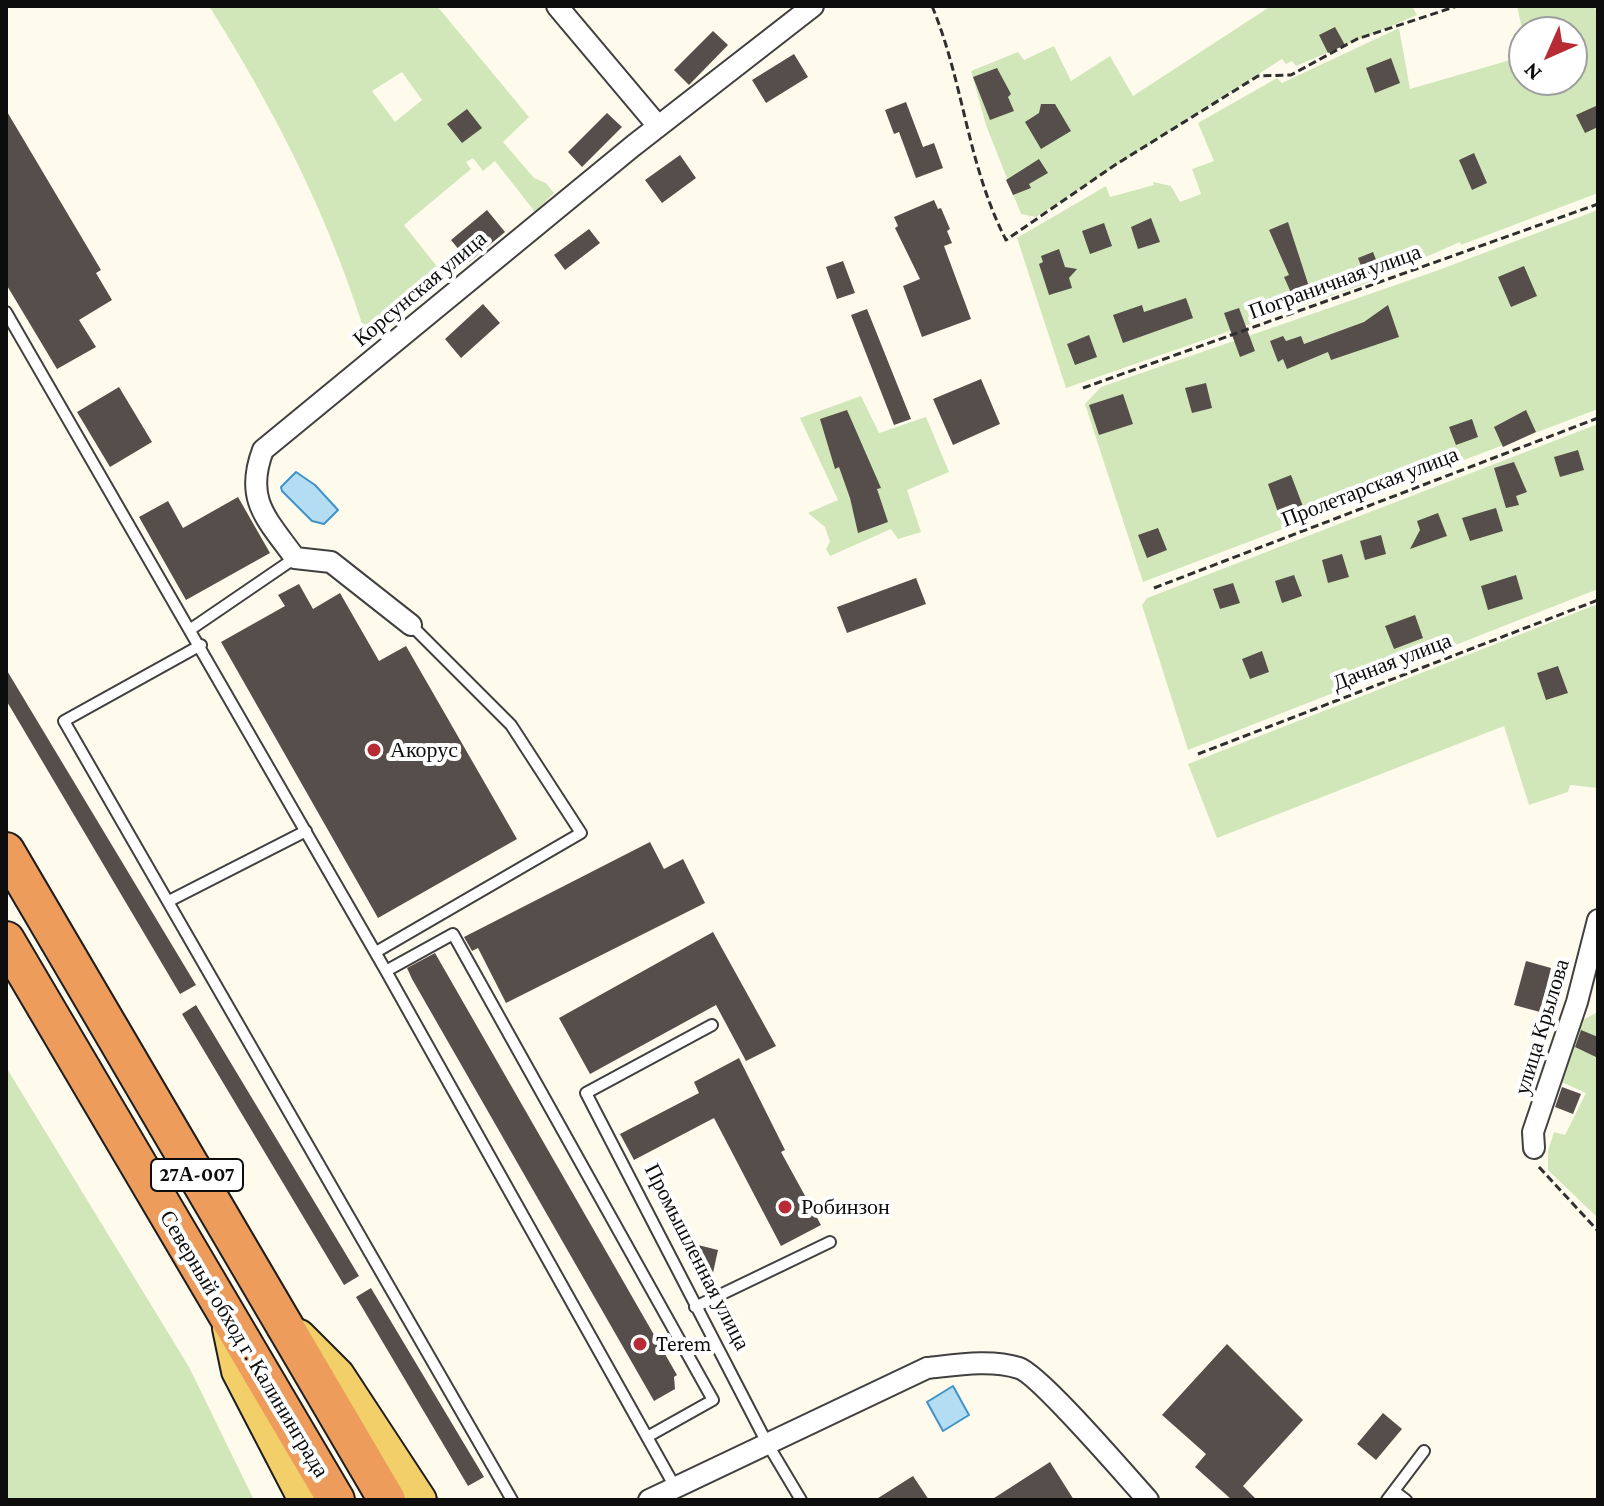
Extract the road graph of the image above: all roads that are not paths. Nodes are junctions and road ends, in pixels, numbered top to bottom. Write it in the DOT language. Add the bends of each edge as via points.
graph roads {
  1 [pos="557,6"];
  2 [pos="813,6"];
  3 [pos="658,126"];
  4 [pos="6,312"];
  5 [pos="295,558"];
  6 [pos="411,625"];
  7 [pos="191,629"];
  8 [pos="201,645"];
  9 [pos="306,831"];
  10 [pos="6,851"];
  11 [pos="169,901"];
  12 [pos="1598,920"];
  13 [pos="6,940"];
  14 [pos="376,952"];
  15 [pos="386,971"];
  16 [pos="712,1025"];
  17 [pos="1534,1148"];
  18 [pos="830,1242"];
  19 [pos="695,1307"];
  20 [pos="281,1318"];
  21 [pos="227,1321"];
  22 [pos="647,1437"];
  23 [pos="767,1443"];
  24 [pos="1424,1451"];
  25 [pos="675,1487"];
  26 [pos="1391,1496"];
  27 [pos="305,1500"];
  28 [pos="336,1500"];
  29 [pos="387,1500"];
  30 [pos="420,1500"];
  31 [pos="512,1500"];
  32 [pos="649,1500"];
  33 [pos="801,1500"];
  34 [pos="1148,1500"];
  35 [pos="1406,1500"];
  1 -- 3 [label="street"];
  2 -- 3 [label="street, Корсунская улица"];
  3 -- 5 [label="street, Корсунская улица" via="263,450 253,477 262,512"];
  4 -- 7 [label="lane"];
  5 -- 6 [label="street" via="331,562"];
  5 -- 7 [label="lane"];
  6 -- 14 [label="lane" via="511,725 581,833"];
  7 -- 8 [label="lane"];
  8 -- 9 [label="lane"];
  8 -- 11 [label="lane" via="64,721"];
  9 -- 11 [label="lane"];
  9 -- 14 [label="lane"];
  10 -- 20 [label="highway, Северный обход г. Калининграда / 27А-007"];
  11 -- 31 [label="lane"];
  12 -- 17 [label="street, улица Крылова" via="1533,1132"];
  13 -- 21 [label="highway, Северный обход г. Калининграда / 27А-007"];
  14 -- 15 [label="lane"];
  15 -- 22 [label="lane"];
  15 -- 22 [label="lane" via="453,934 713,1400"];
  16 -- 19 [label="lane, Промышленная улица" via="586,1093"];
  18 -- 19 [label="lane"];
  19 -- 23 [label="lane, Промышленная улица"];
  20 -- 29 [label="highway, Северный обход г. Калининграда / 27А-007"];
  20 -- 30 [label="main road" via="338,1375"];
  21 -- 27 [label="main road" via="238,1371"];
  21 -- 28 [label="highway, Северный обход г. Калининграда / 27А-007"];
  22 -- 25 [label="lane"];
  23 -- 25 [label="street"];
  23 -- 33 [label="lane, Промышленная улица"];
  23 -- 34 [label="street" via="927,1368 1022,1368"];
  24 -- 26 [label="lane"];
  25 -- 32 [label="street"];
  26 -- 35 [label="lane"];
}
